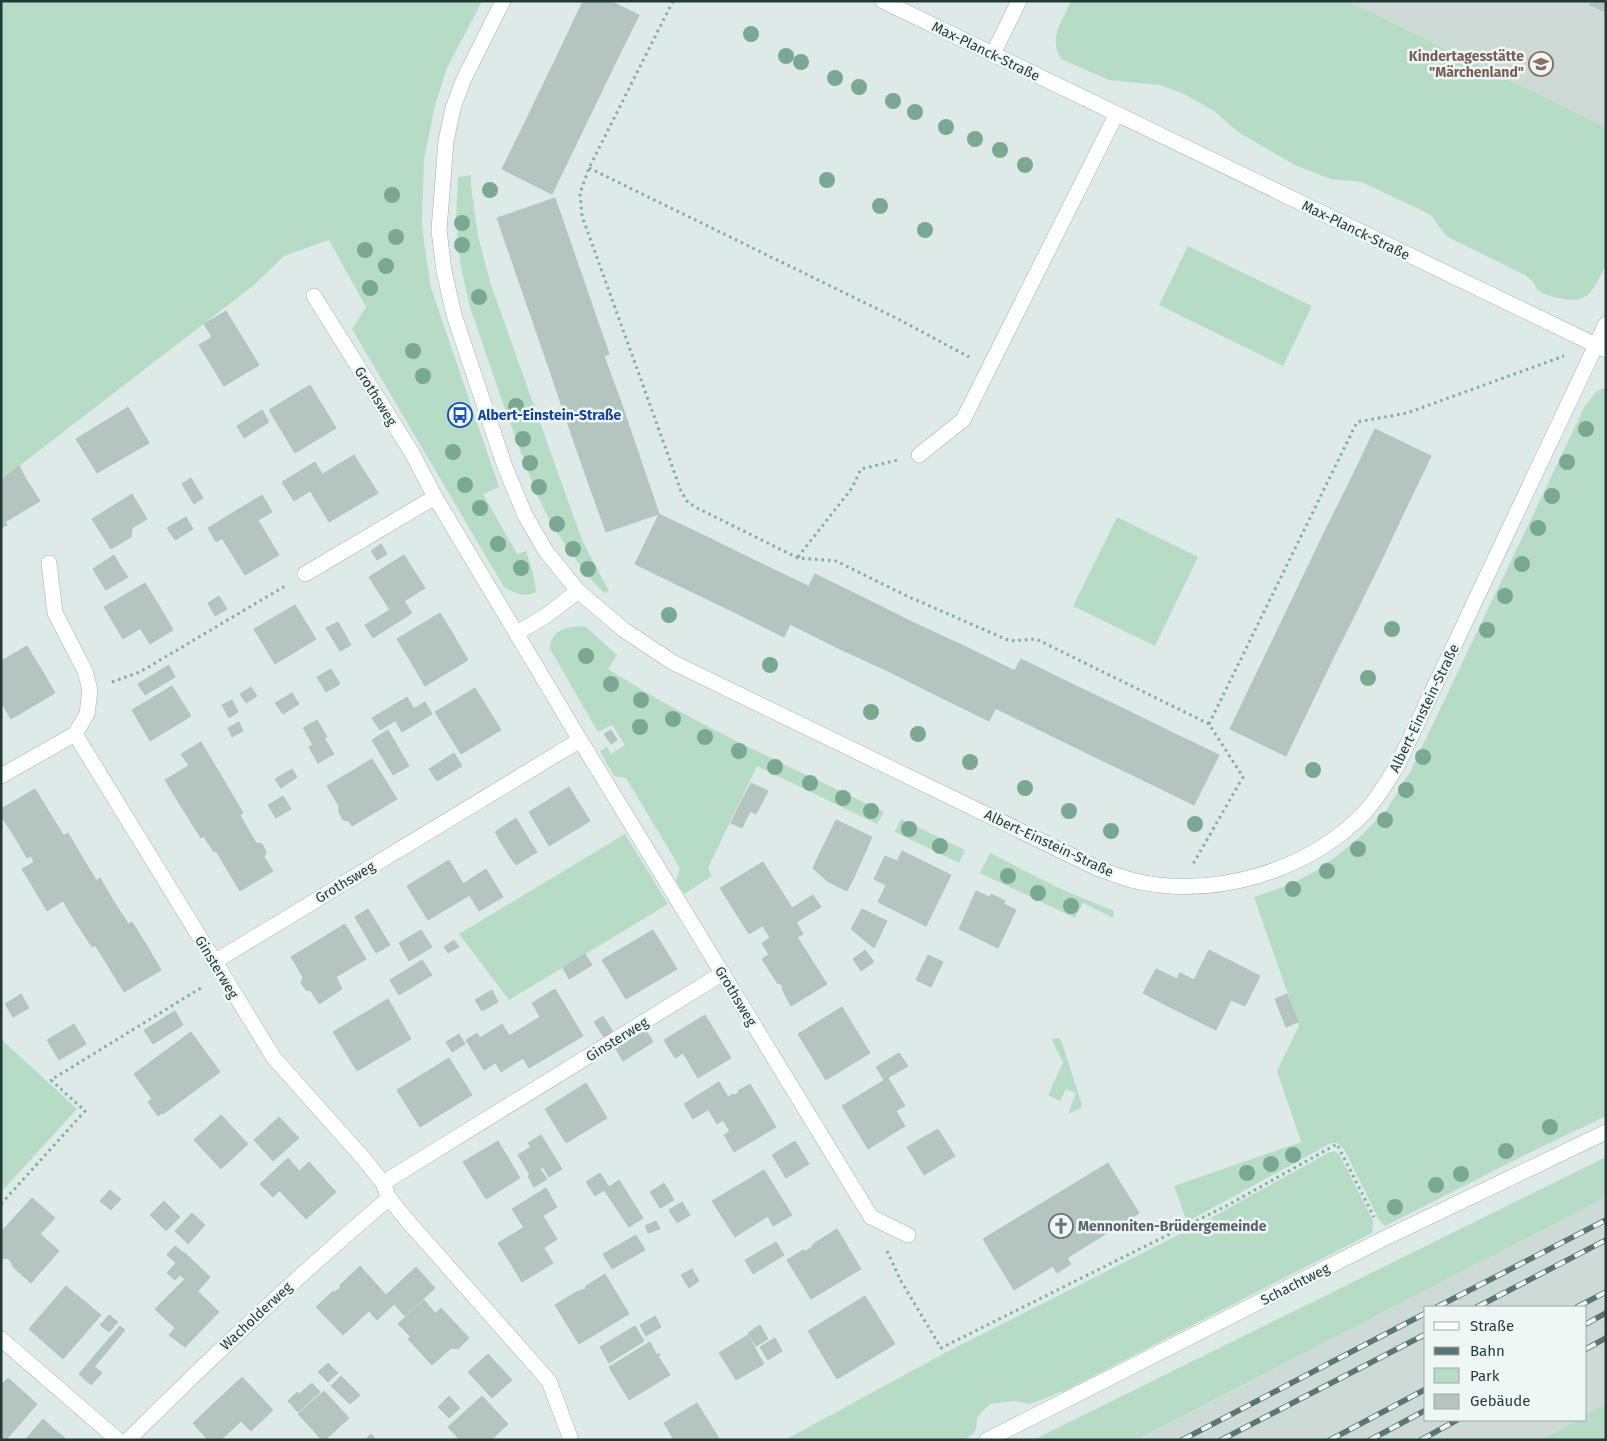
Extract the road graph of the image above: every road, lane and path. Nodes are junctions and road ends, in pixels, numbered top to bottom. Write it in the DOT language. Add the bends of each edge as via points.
graph roads {
  1 [pos="503,1"];
  2 [pos="673,1"];
  3 [pos="883,1"];
  4 [pos="1019,1"];
  5 [pos="994,54"];
  6 [pos="1116,115"];
  7 [pos="589,168"];
  8 [pos="314,296"];
  9 [pos="1606,324"];
  10 [pos="1601,348"];
  11 [pos="989,368"];
  12 [pos="919,455"];
  13 [pos="435,497"];
  14 [pos="798,558"];
  15 [pos="49,563"];
  16 [pos="305,574"];
  17 [pos="578,590"];
  18 [pos="517,633"];
  19 [pos="90,690"];
  20 [pos="1210,724"];
  21 [pos="74,734"];
  22 [pos="580,740"];
  23 [pos="1,776"];
  24 [pos="1180,886"];
  25 [pos="214,962"];
  26 [pos="723,973"];
  27 [pos="222,976"];
  28 [pos="1606,1132"];
  29 [pos="383,1183"];
  30 [pos="389,1198"];
  31 [pos="1,1204"];
  32 [pos="871,1216"];
  33 [pos="908,1235"];
  34 [pos="1385,1238"];
  35 [pos="1,1339"];
  36 [pos="570,1437"];
  37 [pos="118,1440"];
  38 [pos="128,1440"];
  39 [pos="987,1440"];
  1 -- 17 [label="street, Albert-Einstein-Straße" via="464,81 446,141 439,230 444,271 454,315 485,409 525,515 545,550"];
  2 -- 7 [label="path"];
  3 -- 5 [label="street, Max-Planck-Straße"];
  4 -- 5 [label="street"];
  5 -- 6 [label="street, Max-Planck-Straße"];
  6 -- 10 [label="street, Max-Planck-Straße"];
  6 -- 11 [label="street"];
  7 -- 11 [label="path" via="900,320"];
  7 -- 14 [label="path" via="580,193 582,216 681,491 695,507"];
  8 -- 13 [label="street, Grothsweg" via="412,453"];
  9 -- 10 [label="street, Albert-Einstein-Straße"];
  10 -- 20 [label="path" via="1407,412 1357,422"];
  10 -- 24 [label="street, Albert-Einstein-Straße" via="1397,766 1365,812 1335,839 1301,859 1267,873 1224,884"];
  11 -- 12 [label="street" via="963,420"];
  12 -- 14 [label="path" via="861,469 852,488"];
  13 -- 16 [label="street"];
  13 -- 18 [label="street, Grothsweg"];
  14 -- 20 [label="path" via="836,561 1010,641 1036,639"];
  15 -- 19 [label="street" via="54,612 85,671"];
  16 -- 19 [label="path" via="140,672"];
  17 -- 18 [label="street" via="547,615"];
  17 -- 24 [label="street, Albert-Einstein-Straße" via="624,630 672,662 1099,869 1136,881"];
  18 -- 22 [label="street, Grothsweg"];
  19 -- 21 [label="street" via="87,714"];
  20 -- 24 [label="path" via="1243,777"];
  21 -- 23 [label="street"];
  21 -- 25 [label="street, Ginsterweg"];
  22 -- 25 [label="street, Grothsweg"];
  22 -- 26 [label="street, Grothsweg"];
  25 -- 27 [label="street, Ginsterweg"];
  26 -- 29 [label="street, Ginsterweg"];
  26 -- 32 [label="street, Grothsweg"];
  27 -- 29 [label="street, Ginsterweg" via="274,1058"];
  27 -- 31 [label="path" via="51,1080 85,1110"];
  28 -- 34 [label="street, Schachtweg"];
  29 -- 30 [label="street, Ginsterweg"];
  30 -- 36 [label="street, Ginsterweg" via="549,1380"];
  30 -- 38 [label="street, Wacholderweg" via="234,1336"];
  32 -- 33 [label="street"];
  32 -- 34 [label="path" via="901,1281 941,1348 1228,1204 1337,1144"];
  34 -- 39 [label="street, Schachtweg"];
  35 -- 37 [label="street"];
}
